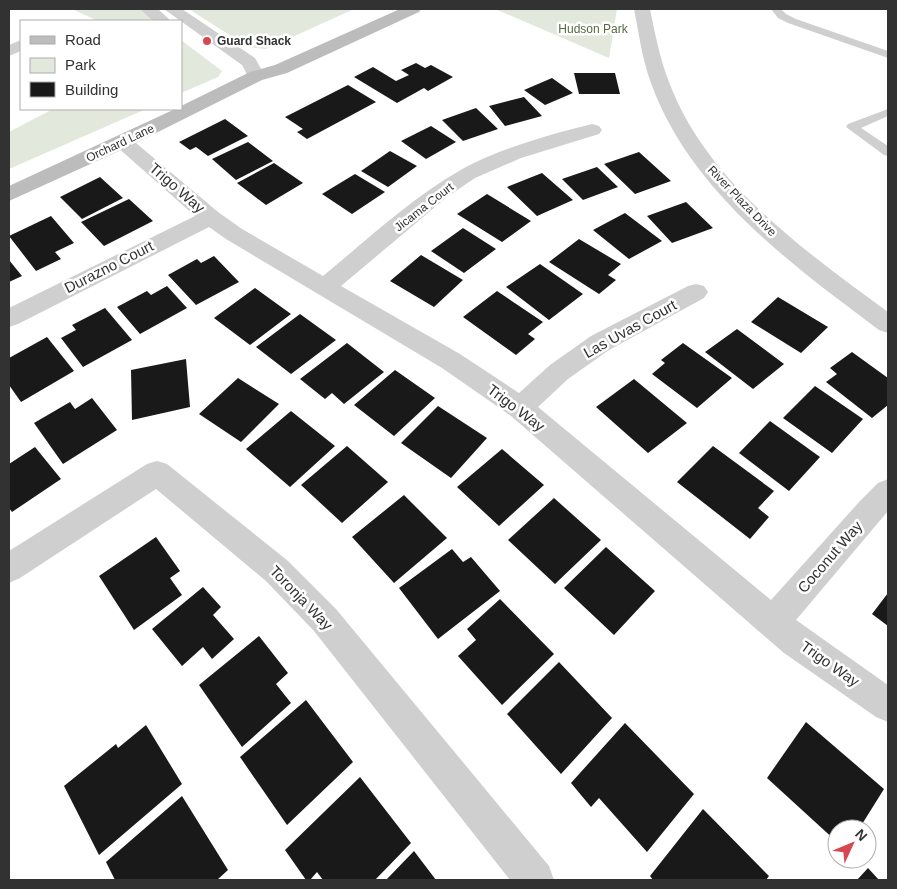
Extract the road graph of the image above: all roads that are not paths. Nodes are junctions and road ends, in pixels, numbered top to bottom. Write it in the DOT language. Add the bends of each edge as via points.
graph roads {
  1 [pos="148,9"];
  2 [pos="172,9"];
  3 [pos="377,9"];
  4 [pos="413,9"];
  5 [pos="642,9"];
  6 [pos="776,9"];
  7 [pos="162,20"];
  8 [pos="182,36"];
  9 [pos="888,54"];
  10 [pos="256,76"];
  11 [pos="888,112"];
  12 [pos="592,130"];
  13 [pos="123,142"];
  14 [pos="888,152"];
  15 [pos="9,194"];
  16 [pos="210,217"];
  17 [pos="325,287"];
  18 [pos="696,292"];
  19 [pos="9,318"];
  20 [pos="888,324"];
  21 [pos="520,408"];
  22 [pos="888,492"];
  23 [pos="9,568"];
  24 [pos="773,622"];
  25 [pos="888,705"];
  26 [pos="535,880"];
  1 -- 7 [label="street"];
  2 -- 10 [label="street" via="249,62"];
  3 -- 10 [label="street, Orchard Lane" via="271,64"];
  4 -- 10 [label="street, Orchard Lane" via="281,69"];
  5 -- 20 [label="street, River Plaza Drive" via="663,91 678,124 702,159 760,223"];
  6 -- 9 [label="lane" via="792,21"];
  8 -- 10 [label="street" via="225,65"];
  10 -- 13 [label="street, Orchard Lane"];
  11 -- 14 [label="lane" via="852,127"];
  12 -- 17 [label="street, Jicama Court" via="514,154 468,174 440,192"];
  13 -- 15 [label="street, Orchard Lane"];
  13 -- 16 [label="street, Trigo Way"];
  16 -- 17 [label="street, Trigo Way"];
  16 -- 19 [label="street, Durazno Court"];
  17 -- 21 [label="street, Trigo Way" via="451,361"];
  18 -- 21 [label="street, Las Uvas Court" via="600,343 558,372"];
  21 -- 24 [label="street, Trigo Way"];
  22 -- 24 [label="street, Coconut Way"];
  23 -- 26 [label="street, Toronja Way" via="157,473 277,570 325,620"];
  24 -- 25 [label="street, Trigo Way"];
}
